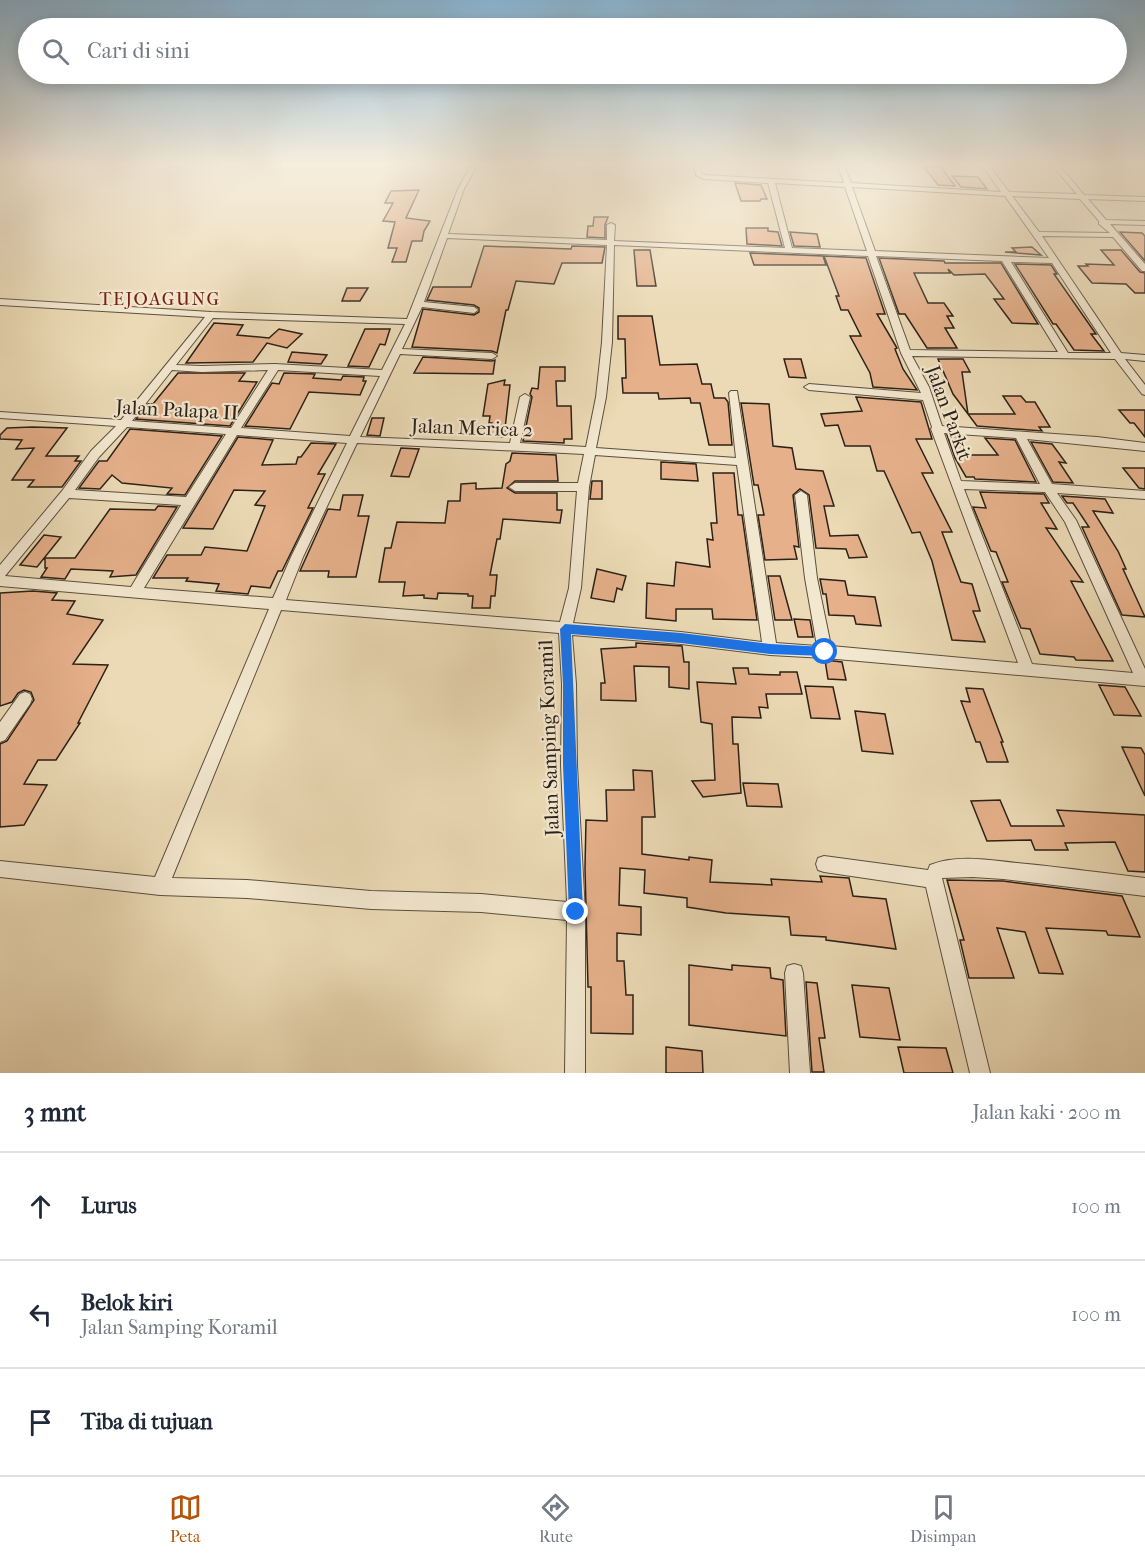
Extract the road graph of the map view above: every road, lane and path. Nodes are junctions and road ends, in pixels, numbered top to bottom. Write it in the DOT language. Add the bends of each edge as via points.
graph roads {
  1 [pos="453,215"];
  2 [pos="780,215"];
  3 [pos="858,215"];
  4 [pos="1023,215"];
  5 [pos="1096,215"];
  6 [pos="1102,222"];
  7 [pos="1145,223"];
  8 [pos="611,225"];
  9 [pos="1037,234"];
  10 [pos="1115,235"];
  11 [pos="446,236"];
  12 [pos="611,242"];
  13 [pos="789,250"];
  14 [pos="871,252"];
  15 [pos="1005,259"];
  16 [pos="1055,261"];
  17 [pos="1145,269"];
  18 [pos="0,302"];
  19 [pos="419,304"];
  20 [pos="474,310"];
  21 [pos="211,315"];
  22 [pos="409,322"];
  23 [pos="396,351"];
  24 [pos="906,353"];
  25 [pos="1064,354"];
  26 [pos="492,356"];
  27 [pos="1118,356"];
  28 [pos="1145,358"];
  29 [pos="168,367"];
  30 [pos="275,367"];
  31 [pos="386,373"];
  32 [pos="809,387"];
  33 [pos="1145,392"];
  34 [pos="734,393"];
  35 [pos="525,397"];
  36 [pos="927,398"];
  37 [pos="0,415"];
  38 [pos="123,425"];
  39 [pos="936,429"];
  40 [pos="233,431"];
  41 [pos="1019,435"];
  42 [pos="352,440"];
  43 [pos="514,447"];
  44 [pos="1145,447"];
  45 [pos="591,451"];
  46 [pos="741,462"];
  47 [pos="957,485"];
  48 [pos="515,487"];
  49 [pos="583,487"];
  50 [pos="1048,488"];
  51 [pos="66,494"];
  52 [pos="801,495"];
  53 [pos="1145,495"];
  54 [pos="189,501"];
  55 [pos="0,574"];
  56 [pos="0,581"];
  57 [pos="134,593"];
  58 [pos="277,605"];
  59 [pos="565,629"];
  60 [pos="770,649"];
  61 [pos="825,652"];
  62 [pos="1028,671"];
  63 [pos="1144,680"];
  64 [pos="25,699"];
  65 [pos="0,735"];
  66 [pos="824,864"];
  67 [pos="0,869"];
  68 [pos="933,879"];
  69 [pos="160,886"];
  70 [pos="1145,887"];
  71 [pos="576,912"];
  72 [pos="794,974"];
  73 [pos="575,1073"];
  74 [pos="800,1073"];
  75 [pos="981,1073"];
  1 -- 11 [label="street"];
  2 -- 13 [label="street"];
  3 -- 14 [label="street, Jalan Parkit"];
  4 -- 9 [label="street"];
  5 -- 6 [label="street"];
  6 -- 7 [label="street"];
  6 -- 10 [label="street"];
  8 -- 12 [label="street, Jalan Samping Koramil"];
  9 -- 10 [label="street"];
  9 -- 16 [label="street"];
  10 -- 17 [label="street"];
  11 -- 12 [label="street"];
  11 -- 19 [label="street"];
  12 -- 13 [label="street"];
  12 -- 45 [label="street, Jalan Samping Koramil" via="606,353"];
  13 -- 14 [label="street"];
  14 -- 15 [label="street"];
  14 -- 24 [label="street, Jalan Parkit"];
  15 -- 16 [label="street"];
  15 -- 25 [label="street"];
  16 -- 27 [label="street"];
  18 -- 21 [label="street"];
  19 -- 20 [label="street"];
  19 -- 22 [label="street"];
  21 -- 22 [label="street"];
  21 -- 29 [label="street"];
  22 -- 23 [label="street"];
  23 -- 26 [label="street"];
  23 -- 31 [label="street"];
  24 -- 25 [label="street"];
  24 -- 36 [label="street, Jalan Parkit"];
  25 -- 27 [label="street"];
  27 -- 28 [label="street"];
  27 -- 33 [label="street"];
  29 -- 30 [label="street"];
  29 -- 38 [label="street"];
  30 -- 31 [label="street"];
  30 -- 40 [label="street"];
  31 -- 42 [label="street"];
  32 -- 36 [label="street"];
  34 -- 46 [label="street"];
  35 -- 43 [label="street"];
  36 -- 39 [label="street, Jalan Parkit"];
  37 -- 38 [label="street, Jalan Palapa II"];
  38 -- 40 [label="street, Jalan Palapa II"];
  38 -- 51 [label="street" via="95,454"];
  39 -- 41 [label="street"];
  39 -- 47 [label="street, Jalan Parkit"];
  40 -- 42 [label="street, Jalan Palapa II"];
  40 -- 54 [label="street"];
  41 -- 44 [label="street"];
  41 -- 50 [label="street"];
  42 -- 43 [label="street, Jalan Merica 2"];
  42 -- 58 [label="street"];
  43 -- 45 [label="street, Jalan Merica 2"];
  45 -- 46 [label="street, Jalan Merica 2"];
  45 -- 49 [label="street, Jalan Samping Koramil"];
  46 -- 60 [label="street"];
  47 -- 50 [label="street"];
  47 -- 62 [label="street, Jalan Parkit"];
  48 -- 49 [label="street"];
  49 -- 59 [label="street, Jalan Samping Koramil" via="575,588"];
  50 -- 53 [label="street"];
  50 -- 63 [label="street" via="1070,520"];
  51 -- 54 [label="street"];
  51 -- 55 [label="street"];
  52 -- 61 [label="street"];
  54 -- 57 [label="street"];
  56 -- 57 [label="street"];
  57 -- 58 [label="street"];
  58 -- 59 [label="street"];
  58 -- 69 [label="street"];
  59 -- 60 [label="street"];
  59 -- 71 [label="street, Jalan Samping Koramil"];
  60 -- 61 [label="street"];
  61 -- 62 [label="street"];
  62 -- 63 [label="street"];
  64 -- 65 [label="street"];
  66 -- 68 [label="street"];
  67 -- 69 [label="street"];
  68 -- 70 [label="street" via="939,869 976,869"];
  68 -- 75 [label="street"];
  69 -- 71 [label="street" via="481,903"];
  71 -- 73 [label="street, Jalan Samping Koramil"];
  72 -- 74 [label="street"];
}
